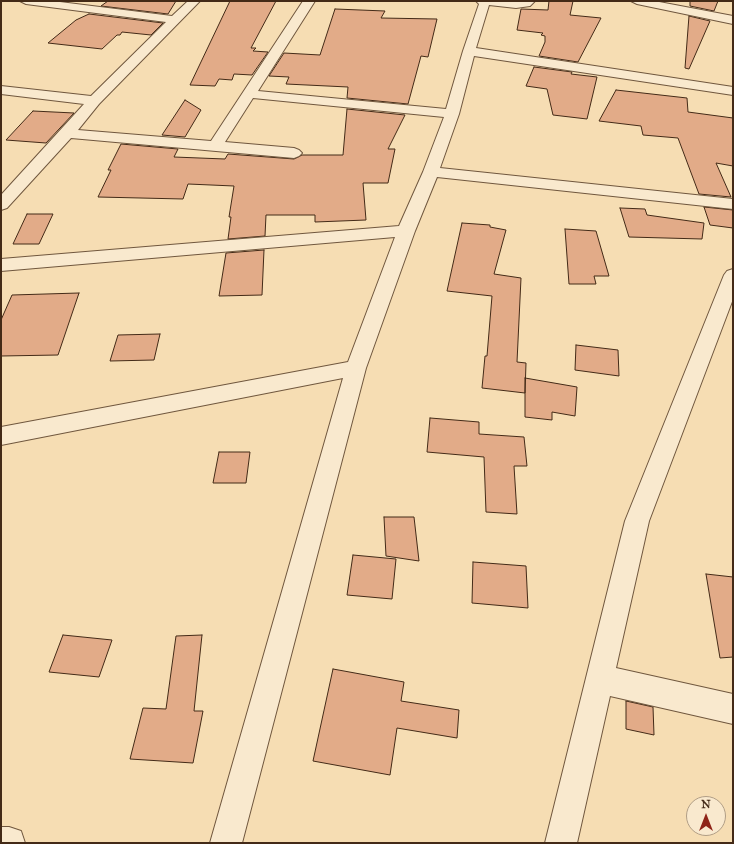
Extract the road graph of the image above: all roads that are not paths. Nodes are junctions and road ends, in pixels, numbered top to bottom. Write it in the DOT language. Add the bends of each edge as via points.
graph roads {
  1 [pos="26,1"];
  2 [pos="194,1"];
  3 [pos="310,1"];
  4 [pos="482,1"];
  5 [pos="486,1"];
  6 [pos="529,1"];
  7 [pos="637,1"];
  8 [pos="174,20"];
  9 [pos="733,20"];
  10 [pos="469,51"];
  11 [pos="1,90"];
  12 [pos="733,91"];
  13 [pos="249,94"];
  14 [pos="94,101"];
  15 [pos="452,114"];
  16 [pos="67,133"];
  17 [pos="215,146"];
  18 [pos="294,153"];
  19 [pos="431,172"];
  20 [pos="733,204"];
  21 [pos="1,205"];
  22 [pos="406,231"];
  23 [pos="1,265"];
  24 [pos="733,275"];
  25 [pos="356,368"];
  26 [pos="1,436"];
  27 [pos="600,679"];
  28 [pos="733,709"];
  29 [pos="1,843"];
  30 [pos="10,843"];
  31 [pos="226,843"];
  32 [pos="560,843"];
  1 -- 8 [label="street"];
  2 -- 8 [label="street"];
  3 -- 13 [label="street"];
  4 -- 5 [label="street"];
  5 -- 6 [label="street" via="516,5"];
  5 -- 10 [label="street"];
  7 -- 9 [label="street"];
  8 -- 14 [label="street"];
  10 -- 12 [label="street"];
  10 -- 15 [label="street"];
  11 -- 14 [label="street"];
  13 -- 15 [label="street"];
  13 -- 17 [label="street"];
  14 -- 16 [label="street"];
  15 -- 19 [label="street"];
  16 -- 17 [label="street"];
  16 -- 21 [label="street"];
  17 -- 18 [label="street"];
  19 -- 20 [label="street"];
  19 -- 22 [label="street"];
  22 -- 23 [label="street"];
  22 -- 25 [label="street"];
  24 -- 27 [label="street" via="637,521"];
  25 -- 26 [label="street"];
  25 -- 31 [label="street"];
  27 -- 28 [label="street"];
  27 -- 32 [label="street"];
  29 -- 30 [label="street"];
}
